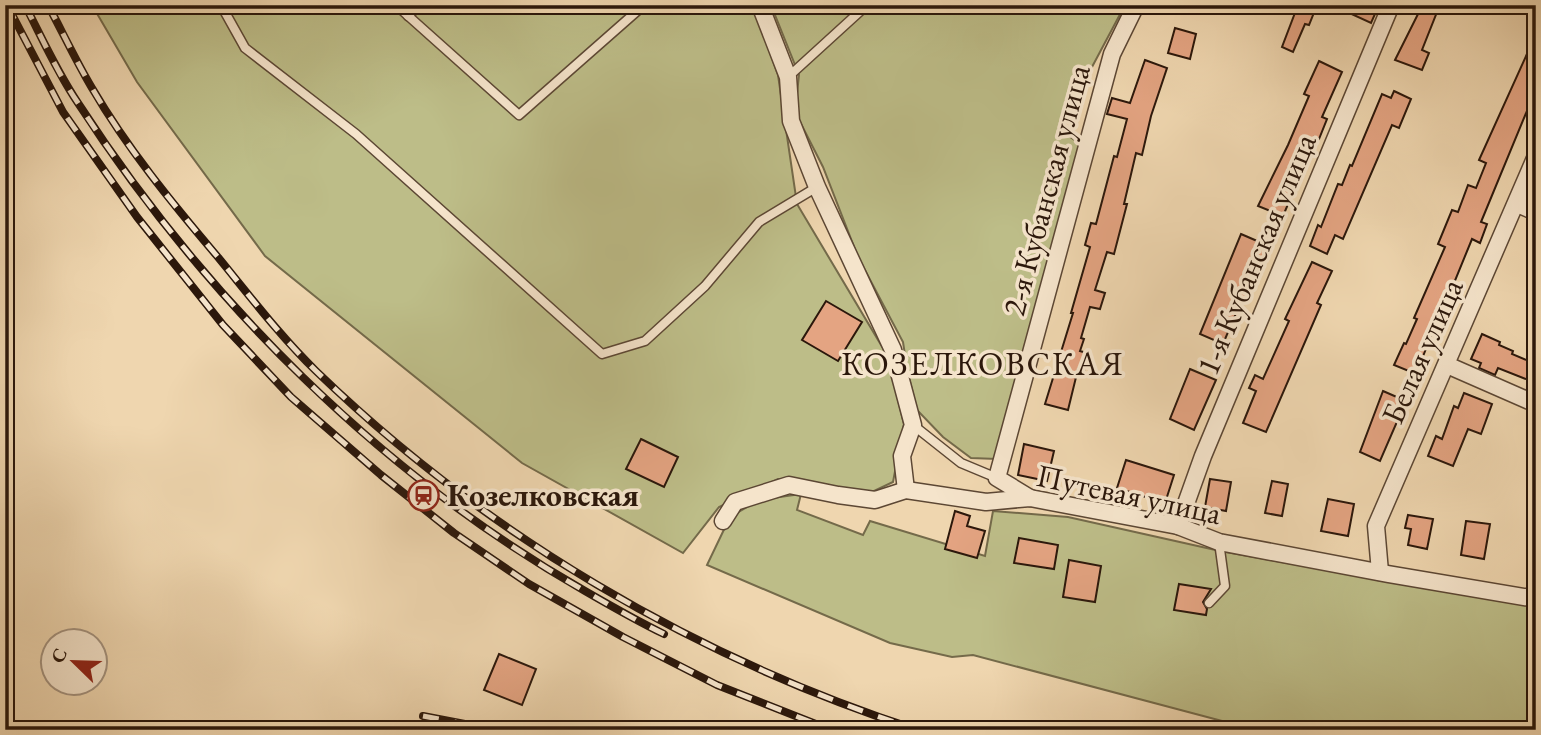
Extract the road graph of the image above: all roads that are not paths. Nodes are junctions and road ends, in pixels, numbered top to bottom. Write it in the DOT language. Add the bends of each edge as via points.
graph roads {
  1 [pos="221,5"];
  2 [pos="396,5"];
  3 [pos="419,5"];
  4 [pos="644,5"];
  5 [pos="760,5"];
  6 [pos="867,5"];
  7 [pos="1136,5"];
  8 [pos="1391,5"];
  9 [pos="408,16"];
  10 [pos="788,77"];
  11 [pos="1536,156"];
  12 [pos="817,187"];
  13 [pos="1517,204"];
  14 [pos="1536,212"];
  15 [pos="1447,365"];
  16 [pos="1536,404"];
  17 [pos="913,425"];
  18 [pos="997,478"];
  19 [pos="906,490"];
  20 [pos="1030,498"];
  21 [pos="723,521"];
  22 [pos="1178,526"];
  23 [pos="1220,542"];
  24 [pos="1380,572"];
  25 [pos="1536,599"];
  26 [pos="1209,603"];
  1 -- 12 [label="lane" via="245,48 356,134 602,354 645,341 705,286 759,222"];
  2 -- 9 [label="lane"];
  3 -- 9 [label="lane"];
  4 -- 9 [label="lane" via="519,115"];
  5 -- 10 [label="street"];
  6 -- 10 [label="lane"];
  7 -- 18 [label="street, 2-я Кубанская улица" via="1112,54"];
  8 -- 22 [label="street, 1-я Кубанская улица"];
  10 -- 12 [label="street" via="791,121"];
  11 -- 13 [label="street, Белая улица"];
  12 -- 17 [label="street" via="893,350"];
  13 -- 14 [label="street"];
  13 -- 15 [label="street, Белая улица"];
  15 -- 16 [label="street"];
  15 -- 24 [label="street, Белая улица" via="1376,526"];
  17 -- 18 [label="lane" via="961,463"];
  17 -- 19 [label="street" via="902,456"];
  18 -- 20 [label="street"];
  19 -- 20 [label="street, Путевая улица" via="986,502"];
  19 -- 21 [label="street, Путевая улица" via="875,500 789,485 735,502"];
  20 -- 22 [label="street, Путевая улица"];
  22 -- 23 [label="street, Путевая улица"];
  23 -- 24 [label="street, Путевая улица"];
  23 -- 26 [label="lane" via="1225,586"];
  24 -- 25 [label="street, Путевая улица"];
}
